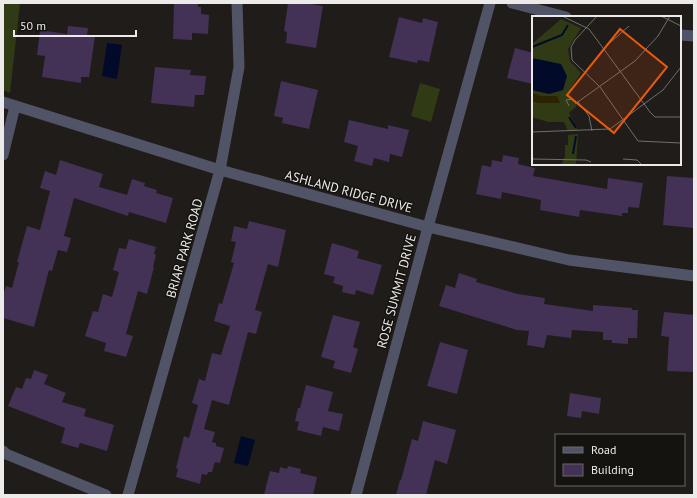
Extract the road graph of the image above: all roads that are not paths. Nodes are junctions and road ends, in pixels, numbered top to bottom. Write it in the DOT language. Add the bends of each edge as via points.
graph roads {
  1 [pos="236,3"];
  2 [pos="490,3"];
  3 [pos="512,3"];
  4 [pos="562,16"];
  5 [pos="681,35"];
  6 [pos="694,36"];
  7 [pos="3,102"];
  8 [pos="15,106"];
  9 [pos="3,155"];
  10 [pos="220,170"];
  11 [pos="428,227"];
  12 [pos="694,276"];
  13 [pos="3,451"];
  14 [pos="106,495"];
  15 [pos="128,495"];
  16 [pos="356,495"];
  1 -- 10 [label="street, BRIAR PARK ROAD" via="239,67"];
  2 -- 11 [label="street, ROSE SUMMIT DRIVE"];
  3 -- 4 [label="street"];
  5 -- 6 [label="street"];
  7 -- 8 [label="street, ASHLAND RIDGE DRIVE"];
  8 -- 9 [label="street"];
  8 -- 10 [label="street, ASHLAND RIDGE DRIVE"];
  10 -- 11 [label="street, ASHLAND RIDGE DRIVE"];
  10 -- 15 [label="street, BRIAR PARK ROAD"];
  11 -- 12 [label="street, ASHLAND RIDGE DRIVE" via="569,260"];
  11 -- 16 [label="street, ROSE SUMMIT DRIVE"];
  13 -- 14 [label="street"];
}
